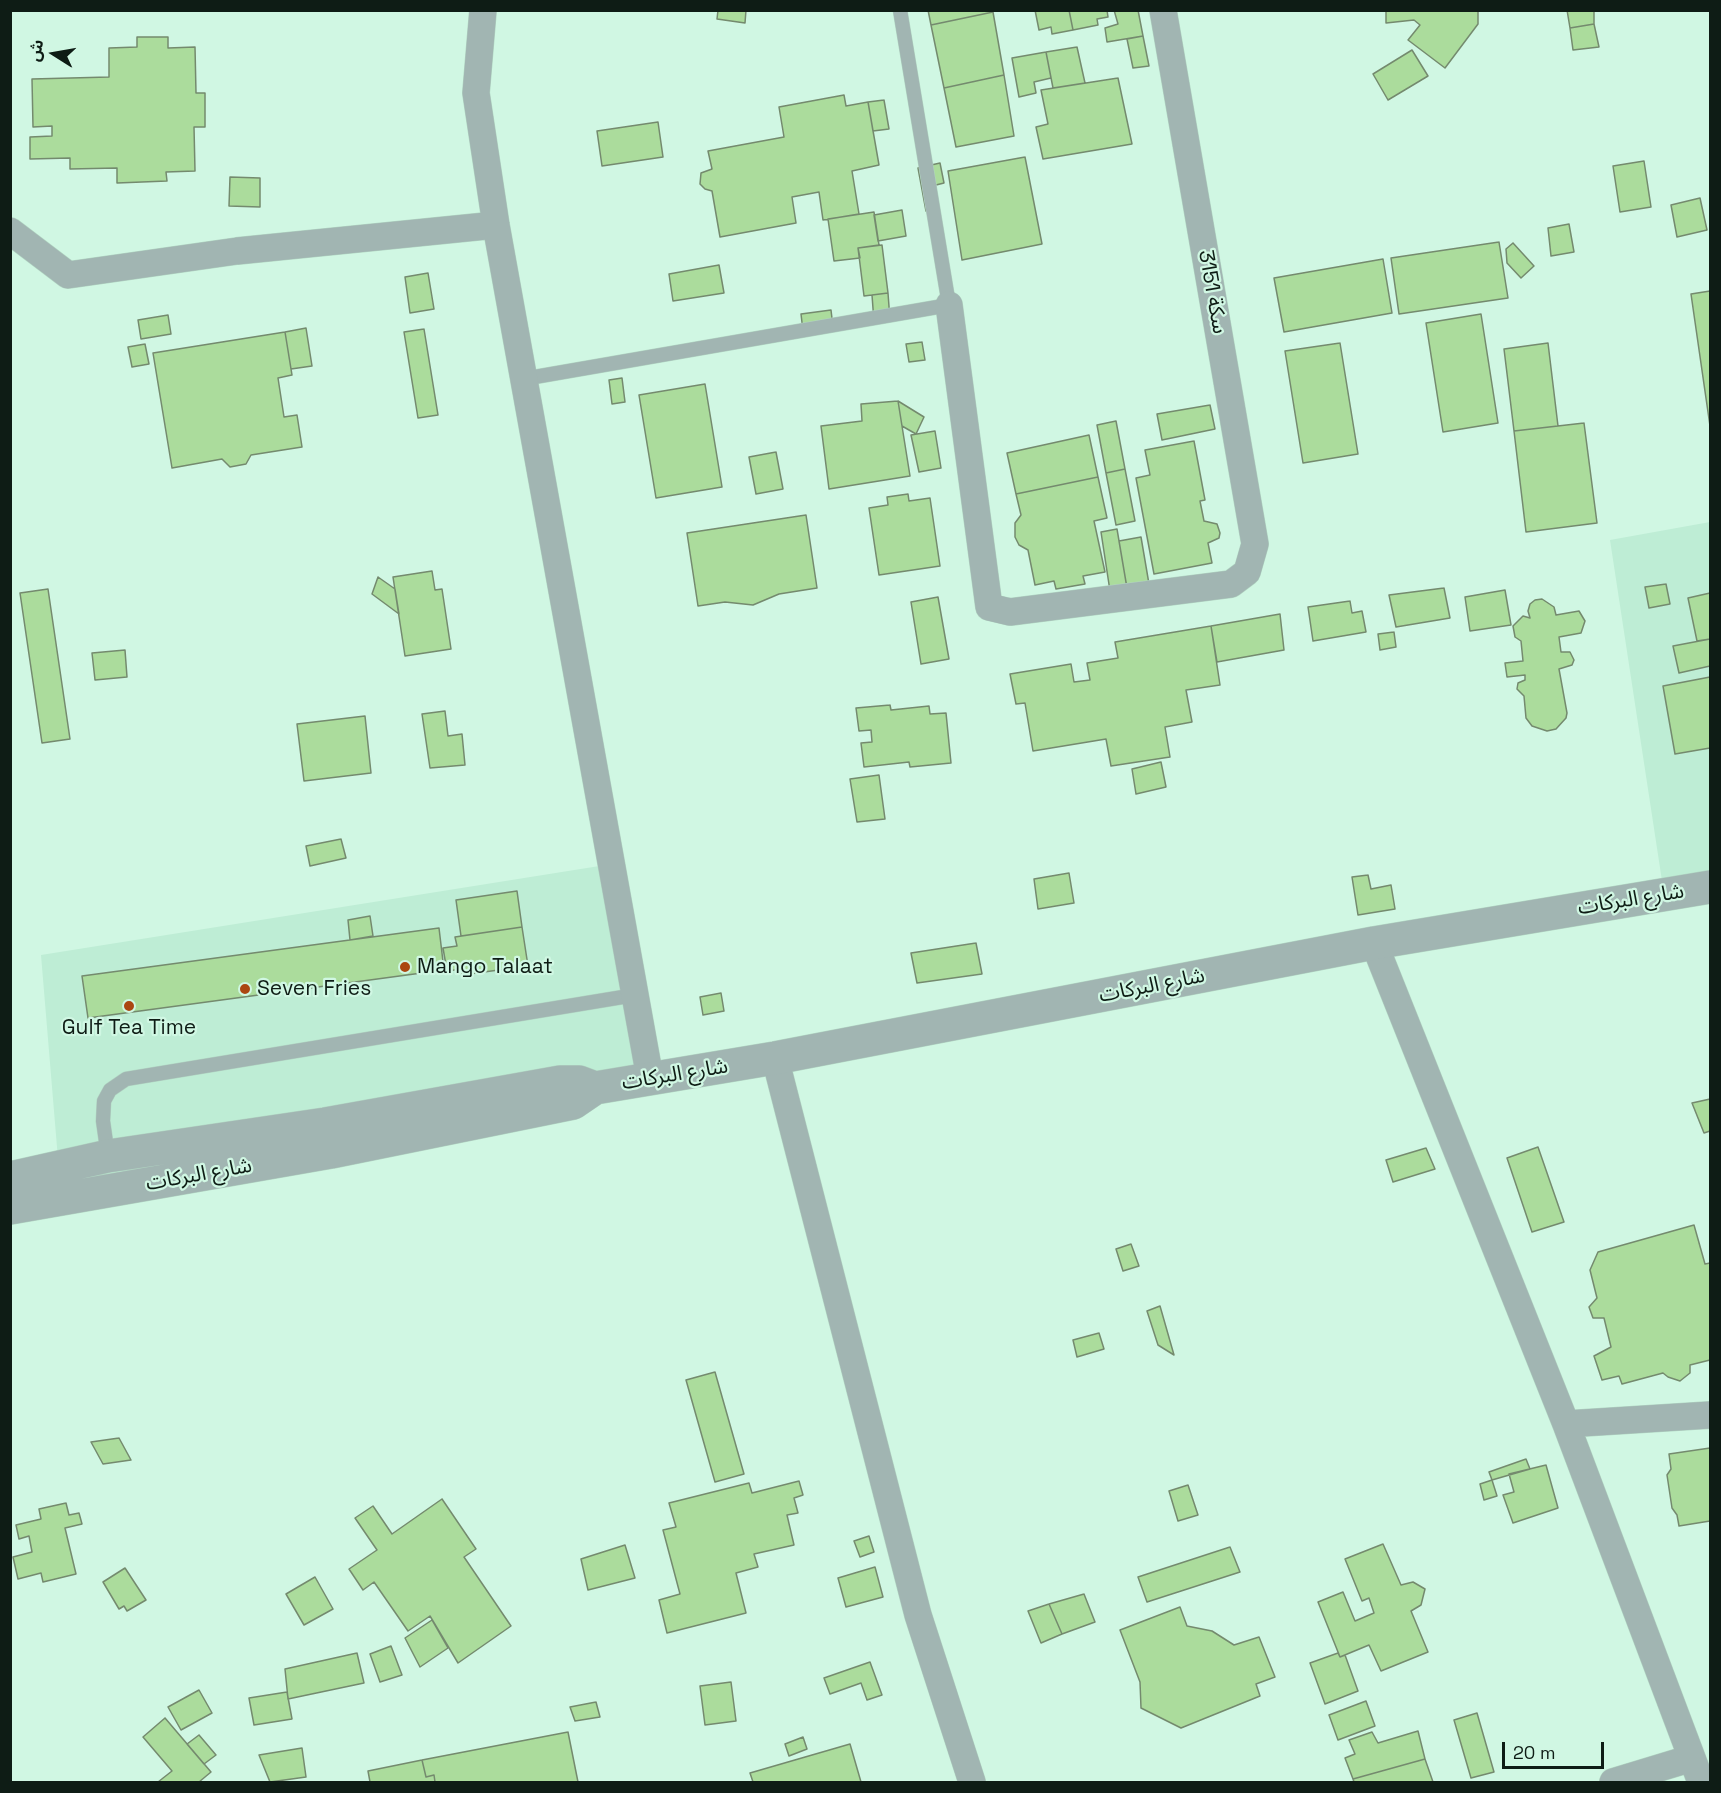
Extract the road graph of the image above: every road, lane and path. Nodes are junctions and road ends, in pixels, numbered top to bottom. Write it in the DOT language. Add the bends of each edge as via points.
graph roads {
  1 [pos="483,10"];
  2 [pos="900,10"];
  3 [pos="1163,10"];
  4 [pos="496,225"];
  5 [pos="10,231"];
  6 [pos="949,304"];
  7 [pos="523,379"];
  8 [pos="1710,887"];
  9 [pos="1374,943"];
  10 [pos="635,995"];
  11 [pos="775,1058"];
  12 [pos="650,1078"];
  13 [pos="595,1088"];
  14 [pos="108,1156"];
  15 [pos="10,1178"];
  16 [pos="10,1193"];
  17 [pos="10,1208"];
  18 [pos="1710,1415"];
  19 [pos="1566,1424"];
  20 [pos="1697,1770"];
  21 [pos="972,1782"];
  22 [pos="1613,1782"];
  1 -- 4 [label="street" via="476,93"];
  2 -- 6 [label="lane"];
  3 -- 6 [label="street, سكة 3151" via="1255,543 1247,572 1231,584 1010,612 989,607"];
  4 -- 5 [label="street" via="237,251 68,275"];
  4 -- 7 [label="street"];
  6 -- 7 [label="lane"];
  7 -- 10 [label="street"];
  8 -- 9 [label="street, شارع البركات"];
  9 -- 11 [label="street, شارع البركات"];
  9 -- 19 [label="street"];
  10 -- 12 [label="street"];
  10 -- 14 [label="lane" via="126,1079 110,1090 105,1101 103,1121"];
  11 -- 12 [label="street, شارع البركات"];
  11 -- 21 [label="street" via="918,1615"];
  12 -- 13 [label="street, شارع البركات"];
  13 -- 14 [label="street, شارع البركات" via="579,1082 560,1082 325,1124"];
  13 -- 17 [label="street, شارع البركات" via="573,1103 331,1152"];
  14 -- 15 [label="street, شارع البركات"];
  14 -- 16 [label="street" via="103,1173"];
  18 -- 19 [label="street"];
  19 -- 20 [label="street"];
  20 -- 22 [label="street"];
}
